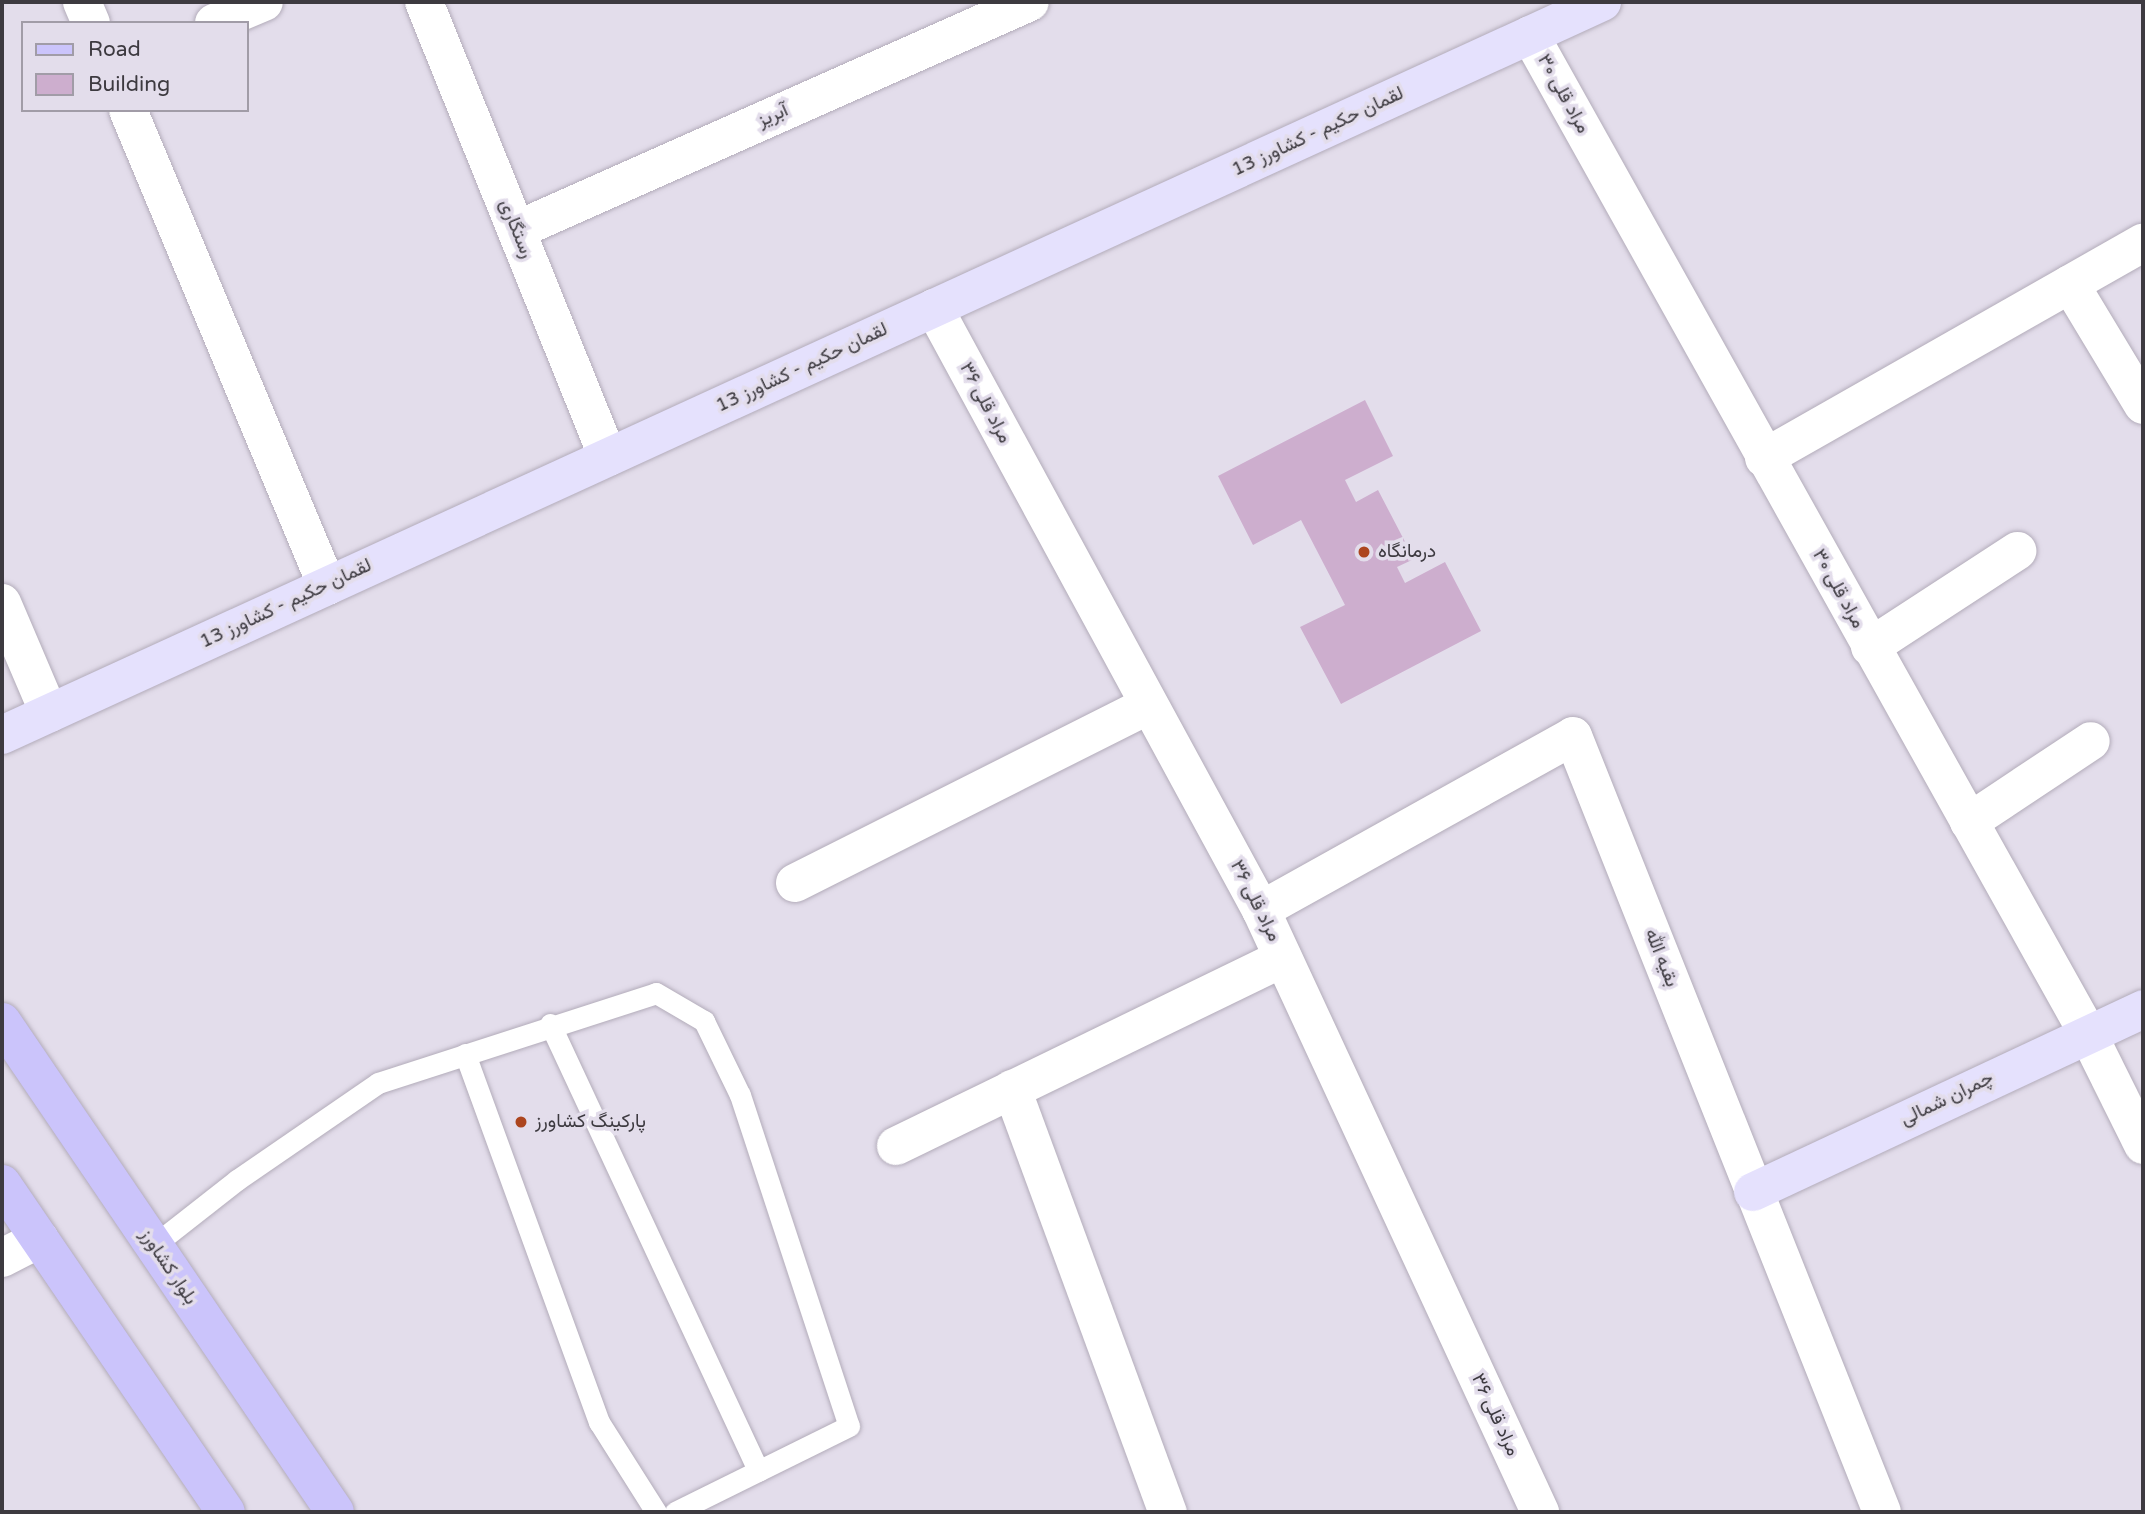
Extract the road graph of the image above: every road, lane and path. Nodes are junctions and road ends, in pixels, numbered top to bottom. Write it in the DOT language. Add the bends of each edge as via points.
graph roads {
  1 [pos="82,2"];
  2 [pos="264,2"];
  3 [pos="424,2"];
  4 [pos="1030,2"];
  5 [pos="1602,2"];
  6 [pos="90,21"];
  7 [pos="219,21"];
  8 [pos="1530,35"];
  9 [pos="129,112"];
  10 [pos="517,230"];
  11 [pos="2143,243"];
  12 [pos="2070,284"];
  13 [pos="933,308"];
  14 [pos="2143,405"];
  15 [pos="608,457"];
  16 [pos="1764,458"];
  17 [pos="2017,551"];
  18 [pos="327,586"];
  19 [pos="2,603"];
  20 [pos="1870,647"];
  21 [pos="1149,705"];
  22 [pos="49,713"];
  23 [pos="2,735"];
  24 [pos="2091,741"];
  25 [pos="1969,822"];
  26 [pos="795,883"];
  27 [pos="1261,910"];
  28 [pos="1283,958"];
  29 [pos="2143,1009"];
  30 [pos="2,1022"];
  31 [pos="550,1024"];
  32 [pos="2087,1032"];
  33 [pos="465,1054"];
  34 [pos="1012,1089"];
  35 [pos="2143,1145"];
  36 [pos="895,1146"];
  37 [pos="2,1184"];
  38 [pos="1753,1192"];
  39 [pos="39,1239"];
  40 [pos="153,1245"];
  41 [pos="2,1258"];
  42 [pos="758,1471"];
  43 [pos="226,1512"];
  44 [pos="335,1512"];
  45 [pos="656,1512"];
  46 [pos="676,1512"];
  47 [pos="1168,1512"];
  48 [pos="1541,1512"];
  49 [pos="1882,1512"];
  1 -- 6 [label="street"];
  2 -- 7 [label="street"];
  3 -- 10 [label="street, رستگاری"];
  4 -- 10 [label="street, آبریز"];
  5 -- 8 [label="street, لقمان حکیم - کشاورز 13"];
  8 -- 13 [label="street, لقمان حکیم - کشاورز 13"];
  8 -- 16 [label="street, مراد قلی ۳۰"];
  9 -- 18 [label="street"];
  10 -- 15 [label="street, رستگاری"];
  11 -- 12 [label="street"];
  12 -- 14 [label="street"];
  12 -- 16 [label="street"];
  13 -- 15 [label="street, لقمان حکیم - کشاورز 13"];
  13 -- 21 [label="street, مراد قلی ۳۶"];
  15 -- 18 [label="street, لقمان حکیم - کشاورز 13"];
  16 -- 20 [label="street, مراد قلی ۳۰"];
  17 -- 20 [label="street"];
  18 -- 22 [label="street, لقمان حکیم - کشاورز 13"];
  19 -- 22 [label="street"];
  20 -- 25 [label="street, مراد قلی ۳۰"];
  21 -- 26 [label="street"];
  21 -- 27 [label="street, مراد قلی ۳۶"];
  22 -- 23 [label="street, لقمان حکیم - کشاورز 13"];
  24 -- 25 [label="street"];
  25 -- 32 [label="street, مراد قلی ۳۰"];
  27 -- 28 [label="street, مراد قلی ۳۶"];
  27 -- 38 [label="street, بقیه الله" via="1573,736"];
  28 -- 34 [label="street"];
  28 -- 48 [label="street, مراد قلی ۳۶"];
  29 -- 32 [label="street, چمران شمالی"];
  30 -- 40 [label="main road, بلوار کشاورز"];
  31 -- 33 [label="lane"];
  31 -- 42 [label="lane"];
  31 -- 42 [label="lane" via="656,993 704,1021 740,1095 849,1426"];
  32 -- 35 [label="street, مراد قلی ۳۰"];
  32 -- 38 [label="street, چمران شمالی"];
  33 -- 40 [label="lane" via="378,1083 237,1180"];
  33 -- 45 [label="lane" via="599,1422"];
  34 -- 36 [label="street"];
  34 -- 47 [label="street"];
  37 -- 39 [label="main road"];
  38 -- 49 [label="street, بقیه الله"];
  39 -- 41 [label="street"];
  39 -- 43 [label="main road"];
  40 -- 44 [label="main road, بلوار کشاورز"];
  42 -- 46 [label="lane"];
}
